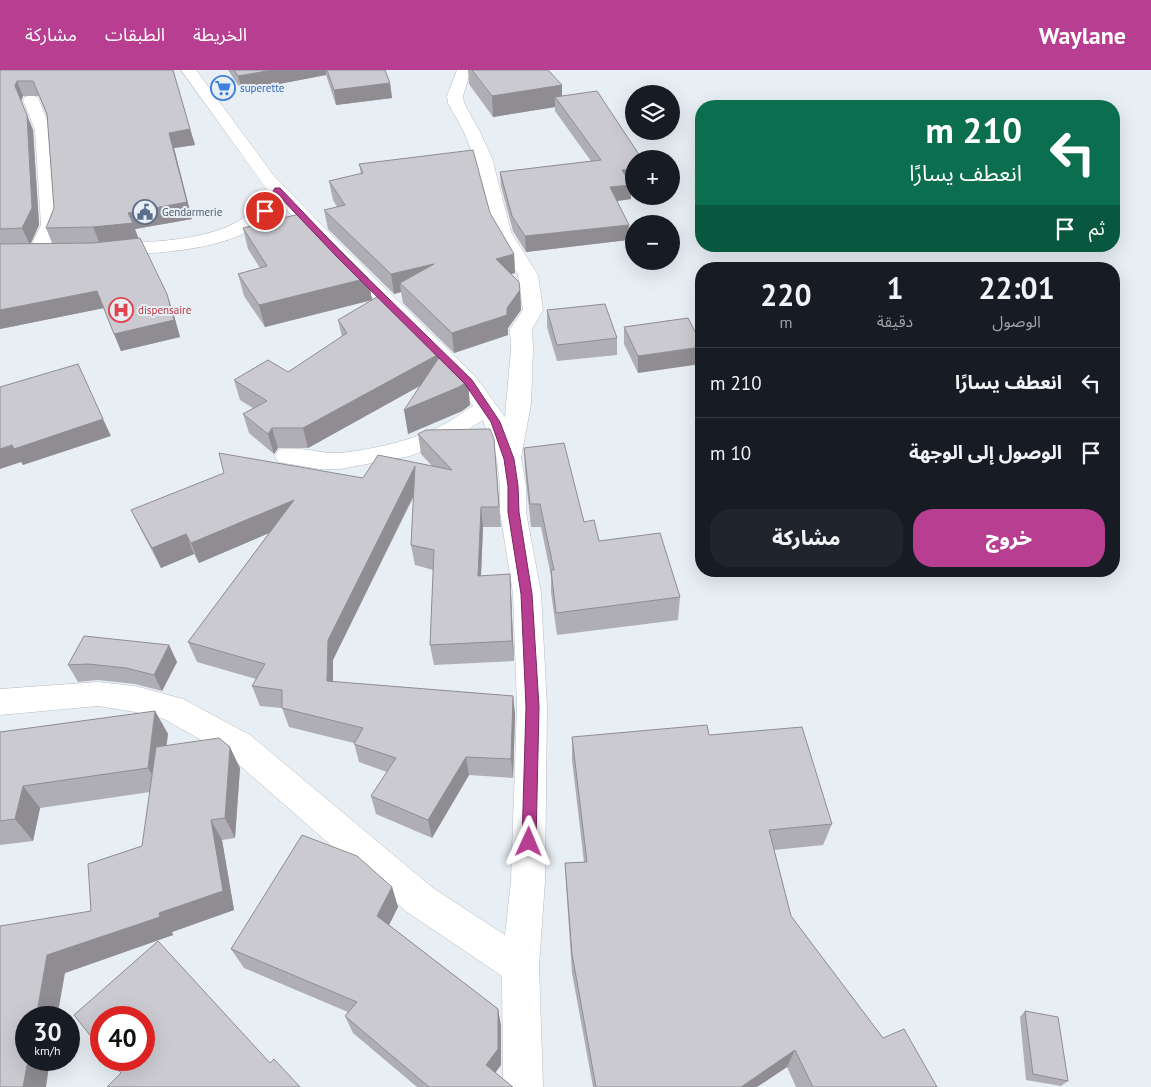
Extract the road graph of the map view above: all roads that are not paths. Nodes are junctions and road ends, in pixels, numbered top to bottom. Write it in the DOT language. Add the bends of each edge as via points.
graph roads {
  1 [pos="188,70"];
  2 [pos="464,70"];
  3 [pos="31,100"];
  4 [pos="278,190"];
  5 [pos="91,253"];
  6 [pos="56,254"];
  7 [pos="486,408"];
  8 [pos="287,456"];
  9 [pos="509,459"];
  10 [pos="0,702"];
  11 [pos="520,966"];
  12 [pos="523,1087"];
  1 -- 4 [label="street" via="252,160"];
  2 -- 9 [label="street" via="455,96 456,103 483,158 502,232 528,275 533,310 520,329 519,404"];
  3 -- 6 [label="street" via="43,130 50,225 28,254"];
  4 -- 5 [label="street" via="265,211 232,234"];
  4 -- 7 [label="street" via="468,382"];
  7 -- 8 [label="street" via="444,435 404,449 340,461"];
  7 -- 9 [label="street" via="496,422"];
  9 -- 11 [label="street" via="513,512 527,594 532,707 528,881"];
  10 -- 11 [label="street" via="98,694 135,698 172,708 239,745 420,900"];
  11 -- 12 [label="street"];
}
